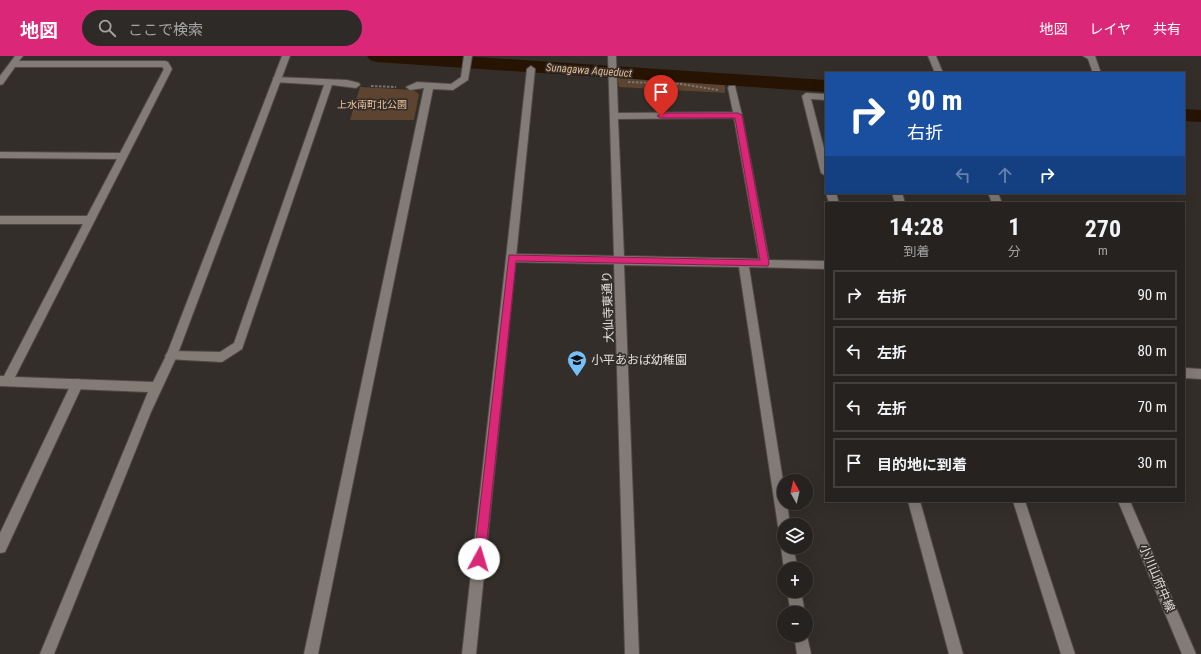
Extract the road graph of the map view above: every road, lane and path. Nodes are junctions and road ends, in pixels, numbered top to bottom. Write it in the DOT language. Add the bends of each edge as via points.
graph roads {
  1 [pos="19,56"];
  2 [pos="286,56"];
  3 [pos="612,56"];
  4 [pos="932,56"];
  5 [pos="1087,56"];
  6 [pos="467,61"];
  7 [pos="13,64"];
  8 [pos="531,69"];
  9 [pos="4,72"];
  10 [pos="939,72"];
  11 [pos="1097,72"];
  12 [pos="613,76"];
  13 [pos="276,80"];
  14 [pos="0,82"];
  15 [pos="329,82"];
  16 [pos="356,85"];
  17 [pos="429,86"];
  18 [pos="410,87"];
  19 [pos="732,90"];
  20 [pos="825,97"];
  21 [pos="738,115"];
  22 [pos="615,116"];
  23 [pos="0,155"];
  24 [pos="124,156"];
  25 [pos="825,169"];
  26 [pos="0,220"];
  27 [pos="91,220"];
  28 [pos="512,258"];
  29 [pos="619,260"];
  30 [pos="743,263"];
  31 [pos="765,263"];
  32 [pos="825,265"];
  33 [pos="171,356"];
  34 [pos="1185,373"];
  35 [pos="1201,374"];
  36 [pos="4,381"];
  37 [pos="77,384"];
  38 [pos="156,387"];
  39 [pos="914,502"];
  40 [pos="1019,502"];
  41 [pos="1124,502"];
  42 [pos="783,518"];
  43 [pos="0,548"];
  44 [pos="802,642"];
  45 [pos="47,654"];
  46 [pos="311,654"];
  47 [pos="469,654"];
  48 [pos="632,654"];
  49 [pos="804,654"];
  50 [pos="956,654"];
  51 [pos="1068,654"];
  52 [pos="1189,654"];
  1 -- 7 [label="street"];
  2 -- 13 [label="street"];
  3 -- 12 [label="street, 大仙寺東通り"];
  4 -- 10 [label="street"];
  5 -- 11 [label="street" via="1091,56"];
  6 -- 17 [label="street" via="465,78 453,87"];
  7 -- 9 [label="street"];
  7 -- 24 [label="street" via="164,64 168,68"];
  8 -- 28 [label="street"];
  9 -- 14 [label="street"];
  12 -- 19 [label="path" via="658,84"];
  12 -- 22 [label="street, 大仙寺東通り"];
  13 -- 15 [label="street"];
  13 -- 33 [label="street"];
  15 -- 16 [label="street"];
  15 -- 33 [label="street" via="238,346 222,357"];
  16 -- 18 [label="path"];
  17 -- 18 [label="street"];
  17 -- 46 [label="street"];
  19 -- 21 [label="street"];
  20 -- 25 [label="street" via="806,96"];
  21 -- 22 [label="street"];
  21 -- 31 [label="street"];
  22 -- 29 [label="street, 大仙寺東通り"];
  23 -- 24 [label="street"];
  24 -- 27 [label="street"];
  26 -- 27 [label="street"];
  27 -- 36 [label="street"];
  28 -- 29 [label="street"];
  28 -- 47 [label="street"];
  29 -- 30 [label="street"];
  29 -- 48 [label="street, 大仙寺東通り"];
  30 -- 31 [label="street"];
  30 -- 42 [label="street"];
  31 -- 32 [label="street"];
  33 -- 38 [label="street"];
  34 -- 35 [label="street"];
  36 -- 37 [label="street"];
  37 -- 38 [label="street"];
  37 -- 43 [label="street"];
  38 -- 45 [label="street"];
  39 -- 50 [label="street"];
  40 -- 51 [label="street"];
  41 -- 52 [label="street, 小川山府中線"];
  44 -- 49 [label="street"];
}
